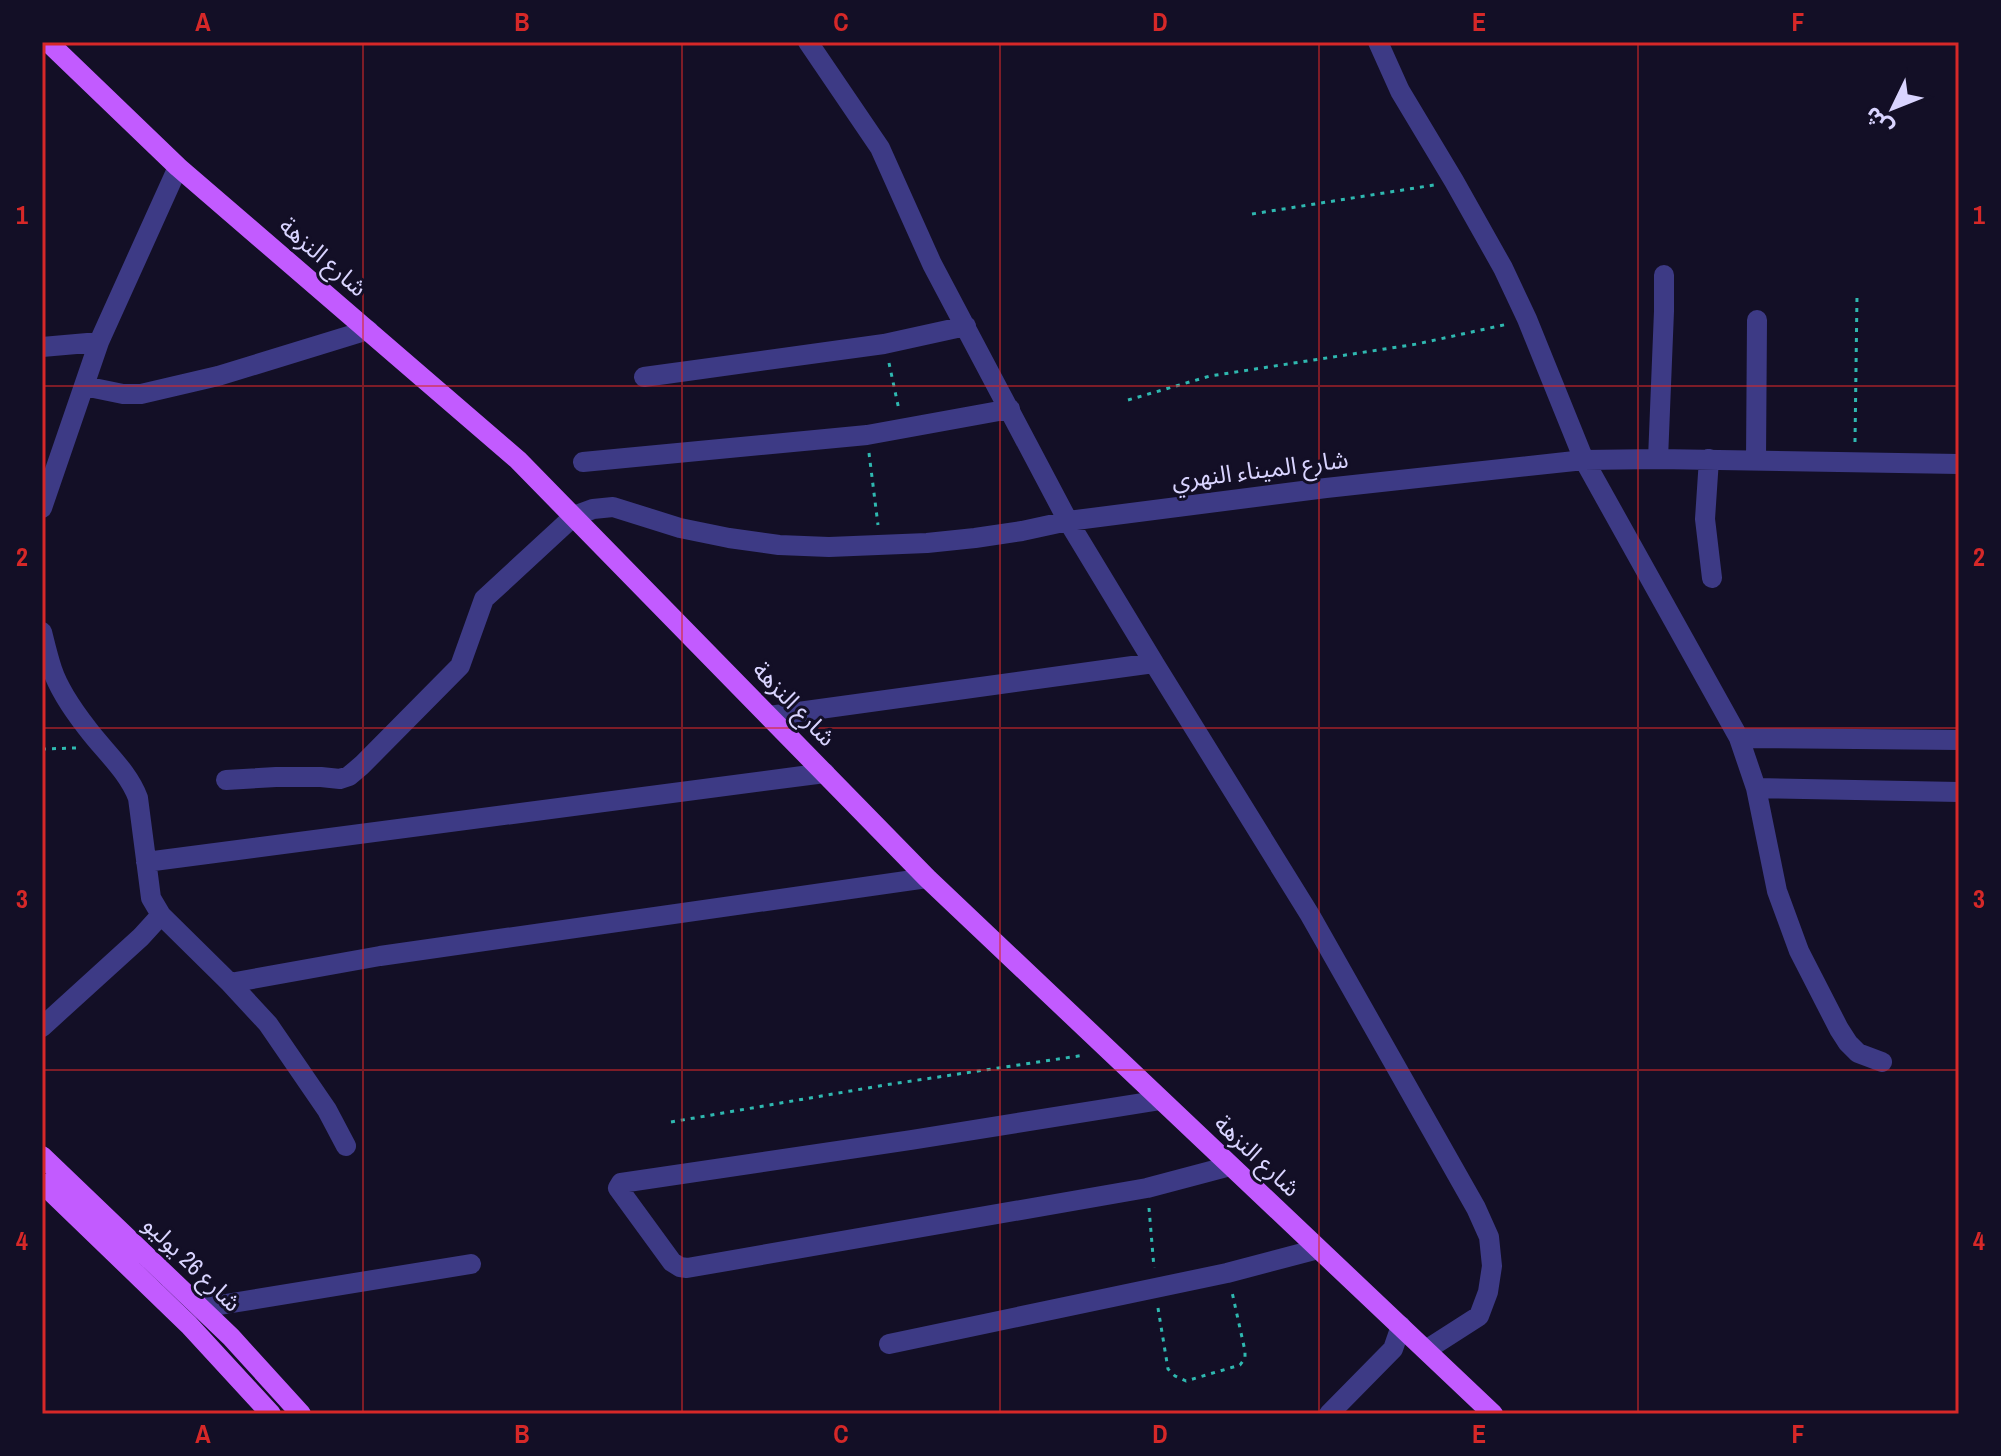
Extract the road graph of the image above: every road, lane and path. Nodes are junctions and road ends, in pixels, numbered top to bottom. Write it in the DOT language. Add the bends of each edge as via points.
graph roads {
  1 [pos="48,42"];
  2 [pos="808,42"];
  3 [pos="1378,42"];
  4 [pos="178,167"];
  5 [pos="1454,181"];
  6 [pos="1252,214"];
  7 [pos="1664,275"];
  8 [pos="1857,296"];
  9 [pos="1527,319"];
  10 [pos="1757,320"];
  11 [pos="966,326"];
  12 [pos="368,330"];
  13 [pos="99,342"];
  14 [pos="884,344"];
  15 [pos="42,347"];
  16 [pos="644,377"];
  17 [pos="84,386"];
  18 [pos="1128,400"];
  19 [pos="1010,409"];
  20 [pos="903,428"];
  21 [pos="867,435"];
  22 [pos="1658,459"];
  23 [pos="1709,459"];
  24 [pos="1584,460"];
  25 [pos="1756,460"];
  26 [pos="583,462"];
  27 [pos="1854,462"];
  28 [pos="1959,464"];
  29 [pos="42,508"];
  30 [pos="574,516"];
  31 [pos="1068,521"];
  32 [pos="880,545"];
  33 [pos="1712,578"];
  34 [pos="42,632"];
  35 [pos="1154,663"];
  36 [pos="47,671"];
  37 [pos="769,716"];
  38 [pos="1739,738"];
  39 [pos="1959,740"];
  40 [pos="66,748"];
  41 [pos="42,749"];
  42 [pos="825,773"];
  43 [pos="226,780"];
  44 [pos="1756,788"];
  45 [pos="1959,792"];
  46 [pos="146,862"];
  47 [pos="927,878"];
  48 [pos="161,915"];
  49 [pos="230,983"];
  50 [pos="42,1027"];
  51 [pos="1109,1051"];
  52 [pos="1882,1062"];
  53 [pos="1161,1100"];
  54 [pos="671,1122"];
  55 [pos="346,1146"];
  56 [pos="42,1156"];
  57 [pos="1230,1166"];
  58 [pos="42,1183"];
  59 [pos="1147,1188"];
  60 [pos="1318,1249"];
  61 [pos="471,1264"];
  62 [pos="1227,1273"];
  63 [pos="1155,1286"];
  64 [pos="201,1308"];
  65 [pos="1401,1326"];
  66 [pos="889,1344"];
  67 [pos="1426,1350"];
  68 [pos="271,1414"];
  69 [pos="301,1414"];
  70 [pos="1329,1414"];
  71 [pos="1493,1414"];
  1 -- 4 [label="main road, شارع النزهة"];
  2 -- 11 [label="street" via="880,148"];
  3 -- 5 [label="street" via="1400,91"];
  4 -- 12 [label="main road, شارع النزهة"];
  4 -- 13 [label="street"];
  5 -- 6 [label="path"];
  5 -- 9 [label="street"];
  7 -- 22 [label="street"];
  8 -- 27 [label="path"];
  9 -- 18 [label="path" via="1417,344 1210,376"];
  9 -- 24 [label="street"];
  10 -- 25 [label="street"];
  11 -- 14 [label="street"];
  11 -- 19 [label="street"];
  12 -- 17 [label="street" via="141,394"];
  12 -- 30 [label="main road, شارع النزهة" via="518,460"];
  13 -- 15 [label="street"];
  13 -- 17 [label="street"];
  14 -- 16 [label="street"];
  14 -- 20 [label="path"];
  17 -- 29 [label="street"];
  19 -- 20 [label="street"];
  19 -- 31 [label="street"];
  20 -- 21 [label="street"];
  21 -- 26 [label="street"];
  21 -- 32 [label="path"];
  22 -- 23 [label="street, شارع الميناء النهري"];
  22 -- 24 [label="street, شارع الميناء النهري"];
  23 -- 25 [label="street, شارع الميناء النهري"];
  23 -- 33 [label="street" via="1705,519"];
  24 -- 31 [label="street, شارع الميناء النهري"];
  24 -- 38 [label="street"];
  25 -- 27 [label="street, شارع الميناء النهري"];
  27 -- 28 [label="street, شارع الميناء النهري"];
  30 -- 32 [label="street, شارع الميناء النهري" via="613,507 729,538 779,545"];
  30 -- 37 [label="main road, شارع النزهة"];
  30 -- 43 [label="street" via="484,599 460,666 349,776"];
  31 -- 32 [label="street, شارع الميناء النهري" via="975,538"];
  31 -- 35 [label="street"];
  34 -- 36 [label="street"];
  35 -- 37 [label="street"];
  35 -- 67 [label="street" via="1310,915 1489,1237 1492,1266 1479,1316"];
  36 -- 46 [label="street" via="135,789"];
  37 -- 42 [label="main road, شارع النزهة"];
  38 -- 39 [label="street"];
  38 -- 44 [label="street"];
  40 -- 41 [label="path"];
  42 -- 46 [label="street"];
  42 -- 47 [label="main road, شارع النزهة"];
  44 -- 45 [label="street"];
  44 -- 52 [label="street" via="1777,891 1799,951 1848,1043"];
  46 -- 48 [label="street" via="151,898"];
  47 -- 49 [label="street" via="395,954"];
  47 -- 51 [label="main road, شارع النزهة"];
  48 -- 49 [label="street"];
  48 -- 50 [label="street"];
  49 -- 55 [label="street" via="297,1064"];
  51 -- 53 [label="main road, شارع النزهة"];
  51 -- 54 [label="path"];
  53 -- 57 [label="main road, شارع النزهة"];
  53 -- 59 [label="street" via="621,1183 618,1188 672,1262 687,1268"];
  56 -- 64 [label="main road, شارع 26 يوليو"];
  57 -- 59 [label="street"];
  57 -- 60 [label="main road, شارع النزهة"];
  58 -- 68 [label="main road, شارع 26 يوليو"];
  59 -- 63 [label="path"];
  60 -- 62 [label="street"];
  60 -- 65 [label="main road, شارع النزهة"];
  61 -- 64 [label="street"];
  62 -- 63 [label="street"];
  62 -- 63 [label="path" via="1245,1358 1240,1365 1186,1381 1168,1369"];
  63 -- 66 [label="street"];
  64 -- 69 [label="main road, شارع 26 يوليو"];
  65 -- 67 [label="main road, شارع النزهة"];
  65 -- 70 [label="street" via="1393,1349"];
  67 -- 71 [label="main road, شارع النزهة"];
}
